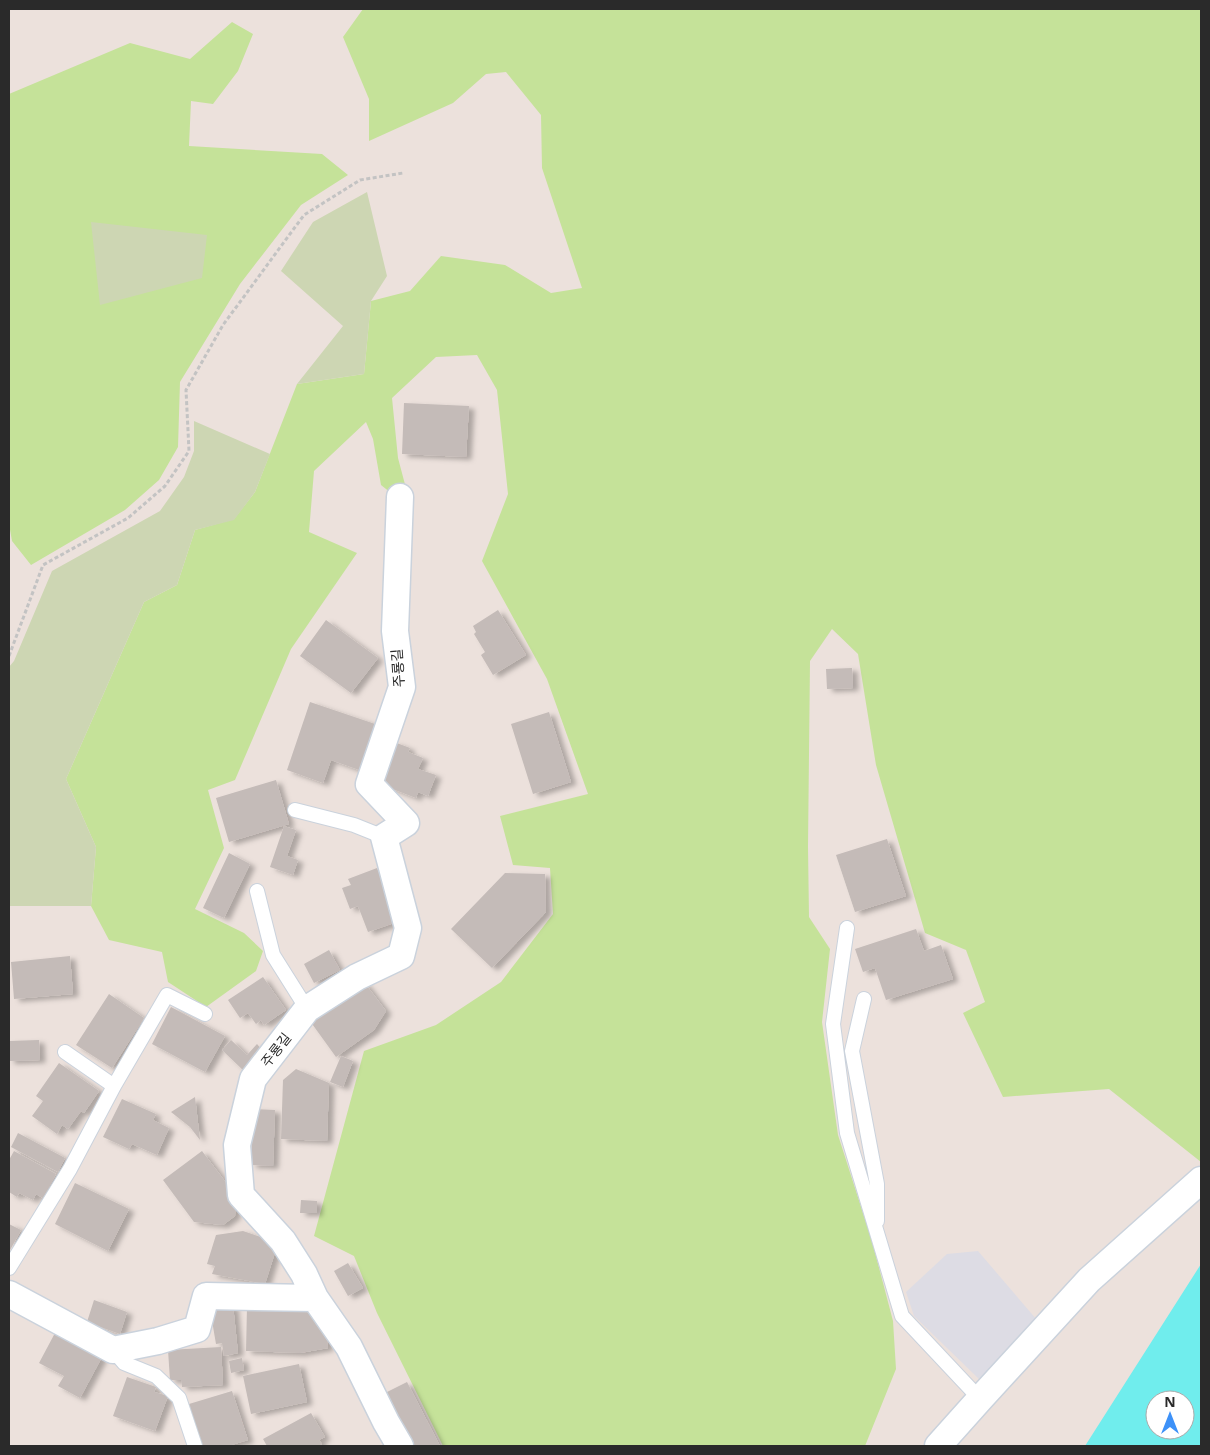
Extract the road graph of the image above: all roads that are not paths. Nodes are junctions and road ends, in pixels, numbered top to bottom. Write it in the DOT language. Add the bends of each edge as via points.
graph roads {
  1 [pos="400,497"];
  2 [pos="295,810"];
  3 [pos="384,837"];
  4 [pos="258,891"];
  5 [pos="848,928"];
  6 [pos="864,999"];
  7 [pos="307,1010"];
  8 [pos="205,1014"];
  9 [pos="65,1052"];
  10 [pos="114,1086"];
  11 [pos="1201,1180"];
  12 [pos="877,1237"];
  13 [pos="9,1268"];
  14 [pos="9,1294"];
  15 [pos="315,1298"];
  16 [pos="114,1350"];
  17 [pos="980,1398"];
  18 [pos="195,1446"];
  19 [pos="400,1446"];
  20 [pos="938,1446"];
  1 -- 3 [label="street, 주룡길" via="395,631 402,687 369,784 406,823"];
  2 -- 3 [label="lane" via="354,825"];
  3 -- 7 [label="street, 주룡길" via="408,928 401,956 357,977"];
  4 -- 7 [label="lane" via="273,955"];
  5 -- 12 [label="lane" via="833,1024 847,1133"];
  6 -- 12 [label="lane" via="852,1051 877,1184"];
  7 -- 15 [label="street, 주룡길" via="253,1079 237,1145 241,1195 283,1241"];
  8 -- 10 [label="lane" via="167,995"];
  9 -- 10 [label="lane"];
  10 -- 13 [label="lane" via="70,1169"];
  11 -- 17 [label="street" via="1089,1280"];
  12 -- 17 [label="lane" via="902,1316"];
  14 -- 16 [label="street"];
  15 -- 16 [label="street" via="206,1296 197,1329"];
  15 -- 19 [label="street, 주룡길" via="349,1347"];
  16 -- 18 [label="lane" via="124,1363 156,1376 179,1398"];
  17 -- 20 [label="street"];
}
